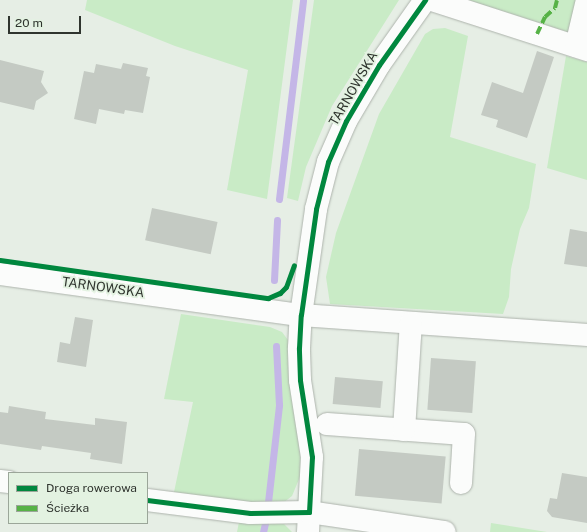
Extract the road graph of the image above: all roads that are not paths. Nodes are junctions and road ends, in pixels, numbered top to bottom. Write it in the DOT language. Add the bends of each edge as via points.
graph roads {
  1 [pos="425,0"];
  2 [pos="432,0"];
  3 [pos="587,0"];
  4 [pos="581,48"];
  5 [pos="0,274"];
  6 [pos="301,315"];
  7 [pos="411,323"];
  8 [pos="587,335"];
  9 [pos="327,424"];
  10 [pos="404,430"];
  11 [pos="461,483"];
  12 [pos="148,500"];
  13 [pos="309,522"];
  14 [pos="445,532"];
  1 -- 6 [label="street, TARNOWSKA" via="379,65 346,121 328,162 316,209"];
  2 -- 4 [label="street"];
  3 -- 4 [label="street"];
  5 -- 6 [label="street, TARNOWSKA"];
  6 -- 7 [label="street, TARNOWSKA"];
  6 -- 13 [label="street" via="300,380 312,457"];
  7 -- 8 [label="street, TARNOWSKA"];
  7 -- 10 [label="street"];
  9 -- 10 [label="street"];
  10 -- 11 [label="street" via="464,434"];
  12 -- 13 [label="street"];
  13 -- 14 [label="street"];
}
